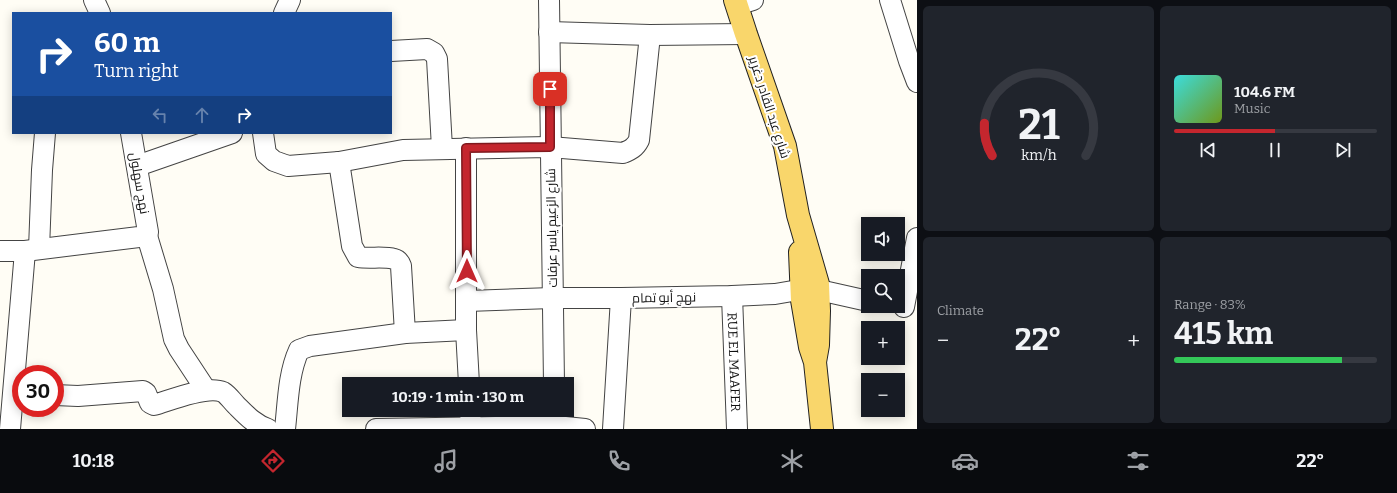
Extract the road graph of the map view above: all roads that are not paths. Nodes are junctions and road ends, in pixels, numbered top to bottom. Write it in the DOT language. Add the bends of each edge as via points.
graph roads {
  1 [pos="94,0"];
  2 [pos="290,0"];
  3 [pos="549,0"];
  4 [pos="890,0"];
  5 [pos="742,2"];
  6 [pos="100,12"];
  7 [pos="284,12"];
  8 [pos="549,32"];
  9 [pos="746,34"];
  10 [pos="650,35"];
  11 [pos="392,51"];
  12 [pos="917,82"];
  13 [pos="45,134"];
  14 [pos="131,134"];
  15 [pos="229,134"];
  16 [pos="263,134"];
  17 [pos="550,147"];
  18 [pos="442,148"];
  19 [pos="466,148"];
  20 [pos="339,162"];
  21 [pos="137,166"];
  22 [pos="148,234"];
  23 [pos="917,238"];
  24 [pos="32,250"];
  25 [pos="0,251"];
  26 [pos="810,294"];
  27 [pos="732,296"];
  28 [pos="552,298"];
  29 [pos="621,298"];
  30 [pos="860,299"];
  31 [pos="467,302"];
  32 [pos="906,307"];
  33 [pos="466,330"];
  34 [pos="406,333"];
  35 [pos="20,365"];
  36 [pos="469,377"];
  37 [pos="554,377"];
  38 [pos="215,391"];
  39 [pos="64,395"];
  40 [pos="12,417"];
  41 [pos="555,422"];
  42 [pos="467,423"];
  43 [pos="10,429"];
  44 [pos="268,429"];
  45 [pos="284,429"];
  46 [pos="376,429"];
  47 [pos="585,429"];
  48 [pos="612,429"];
  49 [pos="738,429"];
  50 [pos="822,429"];
  1 -- 6 [label="street"];
  2 -- 7 [label="street"];
  3 -- 8 [label="street, شارع الزعيم ياسر عرفات"];
  4 -- 12 [label="street"];
  5 -- 9 [label="main road, شارع عبد القادر دغرير"];
  8 -- 10 [label="street"];
  8 -- 17 [label="street, شارع الزعيم ياسر عرفات"];
  9 -- 10 [label="street"];
  9 -- 26 [label="main road, شارع عبد القادر دغرير" via="785,146"];
  10 -- 17 [label="street" via="639,140 636,146 623,153"];
  11 -- 18 [label="street" via="427,49 434,53 437,59"];
  13 -- 24 [label="street" via="38,232"];
  14 -- 21 [label="street, نهج سهلول"];
  15 -- 21 [label="street"];
  16 -- 20 [label="street" via="266,154 279,164 288,166"];
  17 -- 19 [label="street"];
  17 -- 28 [label="street, شارع الزعيم ياسر عرفات"];
  18 -- 19 [label="street"];
  18 -- 20 [label="street" via="403,150"];
  19 -- 31 [label="street"];
  20 -- 34 [label="street" via="354,252 358,257 394,259 401,266"];
  21 -- 22 [label="street, نهج سهلول"];
  22 -- 24 [label="street"];
  22 -- 38 [label="street, نهج سهلول" via="174,339 179,349"];
  23 -- 32 [label="street"];
  24 -- 25 [label="street"];
  24 -- 35 [label="street"];
  26 -- 27 [label="street, نهج أبو تمام"];
  26 -- 30 [label="street, نهج أبو تمام"];
  26 -- 50 [label="main road, شارع عبد القادر دغرير" via="818,345 815,362"];
  27 -- 29 [label="street, نهج أبو تمام"];
  27 -- 49 [label="street, RUE EL MAAFER"];
  28 -- 29 [label="street, نهج أبو تمام"];
  28 -- 31 [label="street, نهج أبو تمام"];
  28 -- 37 [label="street, شارع الزعيم ياسر عرفات"];
  29 -- 48 [label="street"];
  31 -- 33 [label="street"];
  33 -- 34 [label="street"];
  33 -- 36 [label="street"];
  34 -- 45 [label="street" via="310,346 299,350 294,360"];
  38 -- 39 [label="street" via="154,404 150,403 143,391"];
  38 -- 44 [label="street" via="250,420"];
  40 -- 43 [label="street"];
  41 -- 42 [label="street"];
  41 -- 47 [label="street"];
  42 -- 46 [label="street"];
}
